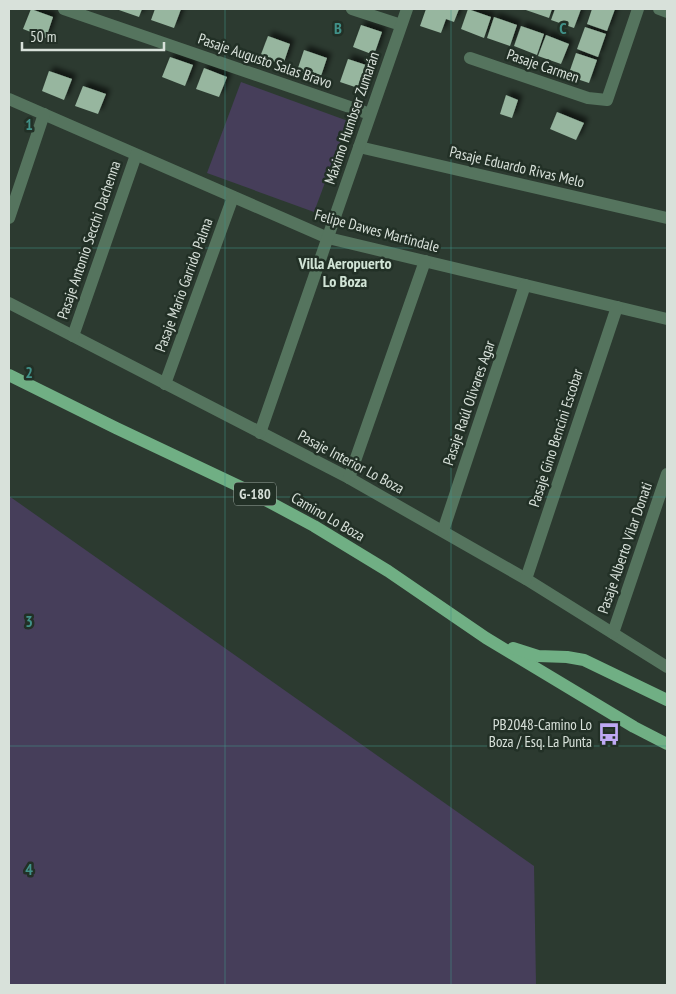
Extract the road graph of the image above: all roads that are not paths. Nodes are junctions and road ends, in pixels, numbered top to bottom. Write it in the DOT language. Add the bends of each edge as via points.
graph roads {
  1 [pos="64,9"];
  2 [pos="352,9"];
  3 [pos="407,9"];
  4 [pos="638,9"];
  5 [pos="659,9"];
  6 [pos="667,12"];
  7 [pos="401,25"];
  8 [pos="470,58"];
  9 [pos="9,98"];
  10 [pos="44,114"];
  11 [pos="370,114"];
  12 [pos="359,147"];
  13 [pos="136,155"];
  14 [pos="233,197"];
  15 [pos="9,218"];
  16 [pos="667,218"];
  17 [pos="328,238"];
  18 [pos="425,261"];
  19 [pos="525,285"];
  20 [pos="9,303"];
  21 [pos="617,307"];
  22 [pos="667,319"];
  23 [pos="72,336"];
  24 [pos="9,375"];
  25 [pos="165,384"];
  26 [pos="260,433"];
  27 [pos="667,474"];
  28 [pos="349,478"];
  29 [pos="443,531"];
  30 [pos="526,579"];
  31 [pos="613,633"];
  32 [pos="486,638"];
  33 [pos="667,667"];
  34 [pos="667,700"];
  35 [pos="667,744"];
  1 -- 11 [label="street, Pasaje Augusto Salas Bravo"];
  2 -- 7 [label="street"];
  3 -- 7 [label="street, Máximo Humbser Zumarán"];
  4 -- 8 [label="street, Pasaje Carmen" via="607,100 588,98"];
  5 -- 6 [label="street"];
  7 -- 11 [label="street, Máximo Humbser Zumarán"];
  9 -- 10 [label="street, Felipe Dawes Martindale"];
  10 -- 13 [label="street, Felipe Dawes Martindale"];
  10 -- 15 [label="street"];
  11 -- 12 [label="street, Máximo Humbser Zumarán"];
  12 -- 16 [label="street, Pasaje Eduardo Rivas Melo"];
  12 -- 17 [label="street, Máximo Humbser Zumarán"];
  13 -- 14 [label="street, Felipe Dawes Martindale"];
  13 -- 23 [label="street, Pasaje Antonio Secchi Dachenna"];
  14 -- 17 [label="street, Felipe Dawes Martindale"];
  14 -- 25 [label="street, Pasaje Mario Garrido Palma"];
  17 -- 18 [label="street, Felipe Dawes Martindale"];
  17 -- 26 [label="street, Máximo Humbser Zumarán"];
  18 -- 19 [label="street, Felipe Dawes Martindale"];
  18 -- 28 [label="street"];
  19 -- 21 [label="street, Felipe Dawes Martindale"];
  19 -- 29 [label="street, Pasaje Raúl Olivares Agar"];
  20 -- 23 [label="street, Pasaje Interior Lo Boza"];
  21 -- 22 [label="street, Felipe Dawes Martindale"];
  21 -- 30 [label="street, Pasaje Gino Bencini Escobar"];
  23 -- 25 [label="street, Pasaje Interior Lo Boza"];
  24 -- 32 [label="main road, Camino Lo Boza / G-180" via="280,507 351,548"];
  25 -- 26 [label="street, Pasaje Interior Lo Boza"];
  26 -- 28 [label="street, Pasaje Interior Lo Boza"];
  27 -- 31 [label="street, Pasaje Alberto Vilar Donati"];
  28 -- 29 [label="street, Pasaje Interior Lo Boza"];
  29 -- 30 [label="street, Pasaje Interior Lo Boza"];
  30 -- 31 [label="street, Pasaje Interior Lo Boza"];
  31 -- 33 [label="street, Pasaje Interior Lo Boza"];
  32 -- 34 [label="main road, Camino Lo Boza / G-180" via="538,656 584,660"];
  32 -- 35 [label="main road, Camino Lo Boza / G-180"];
}
